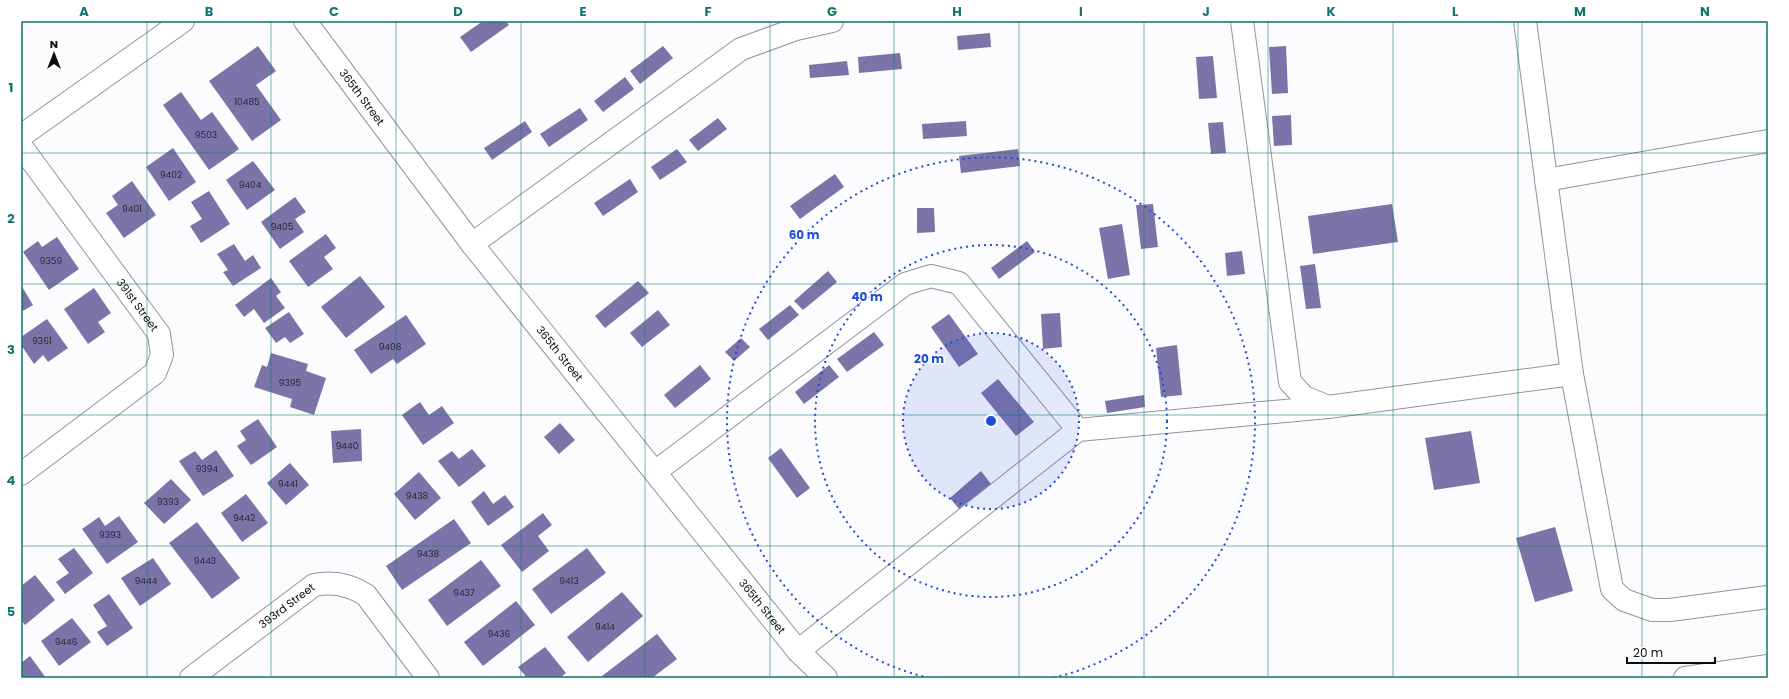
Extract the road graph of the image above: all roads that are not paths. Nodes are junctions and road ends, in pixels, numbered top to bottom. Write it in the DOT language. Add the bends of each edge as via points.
graph roads {
  1 [pos="183,21"];
  2 [pos="305,21"];
  3 [pos="832,21"];
  4 [pos="1242,21"];
  5 [pos="1525,21"];
  6 [pos="21,136"];
  7 [pos="1768,141"];
  8 [pos="21,146"];
  9 [pos="1546,180"];
  10 [pos="472,244"];
  11 [pos="1572,374"];
  12 [pos="1328,407"];
  13 [pos="1078,430"];
  14 [pos="655,472"];
  15 [pos="21,474"];
  16 [pos="1768,597"];
  17 [pos="798,651"];
  18 [pos="1768,666"];
  19 [pos="191,678"];
  20 [pos="428,678"];
  21 [pos="826,678"];
  22 [pos="1685,678"];
  1 -- 6 [label="street"];
  2 -- 10 [label="street, 365th Street"];
  3 -- 10 [label="street" via="796,29 741,49"];
  4 -- 12 [label="street" via="1290,382 1304,397"];
  5 -- 9 [label="street"];
  7 -- 9 [label="street"];
  8 -- 15 [label="street, 391st Street" via="159,334 162,355 154,373"];
  9 -- 11 [label="street"];
  10 -- 14 [label="street, 365th Street"];
  11 -- 12 [label="street"];
  11 -- 16 [label="street" via="1612,589 1624,600 1652,610 1670,610"];
  12 -- 13 [label="street"];
  13 -- 14 [label="street" via="959,283 932,276 905,284"];
  13 -- 17 [label="street"];
  14 -- 17 [label="street, 365th Street"];
  17 -- 21 [label="street, 365th Street"];
  18 -- 22 [label="street"];
  19 -- 20 [label="street, 393rd Street" via="314,585 328,582 355,588 366,594"];
}
